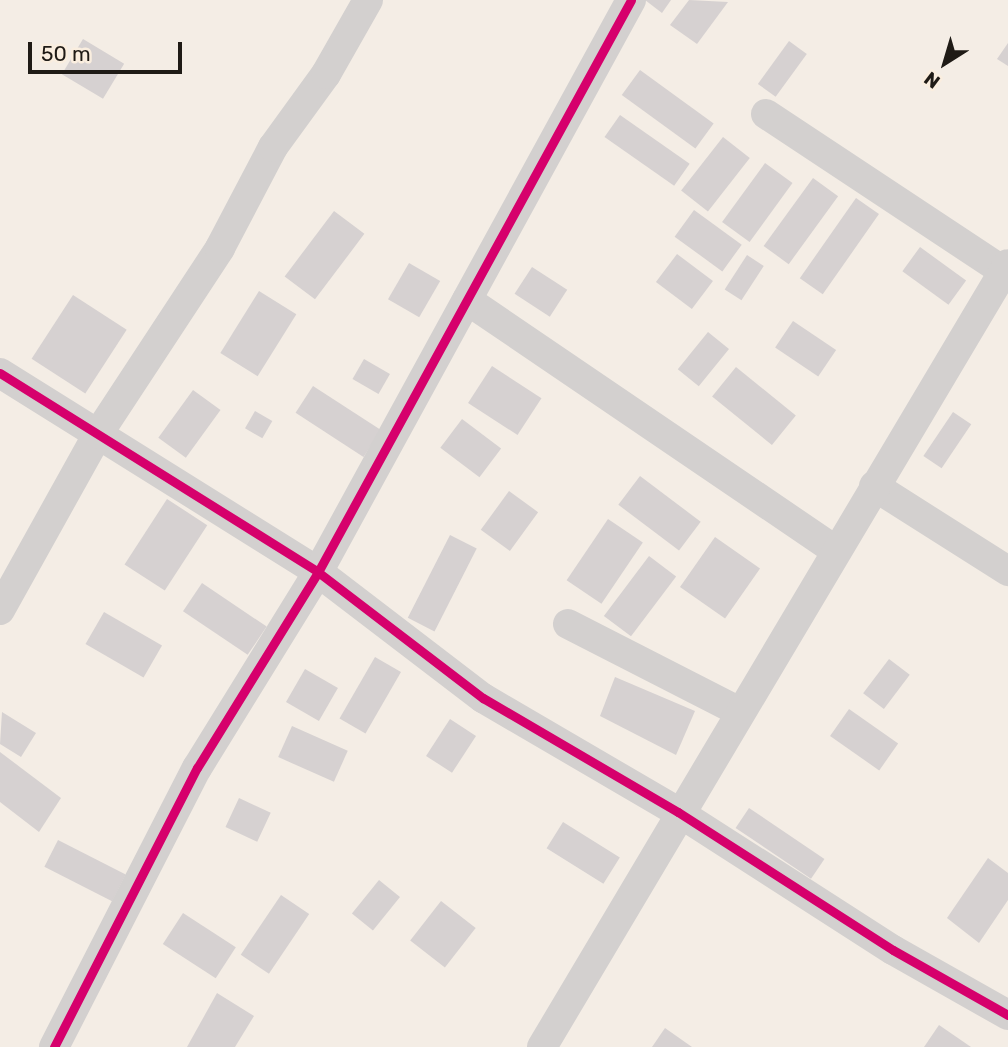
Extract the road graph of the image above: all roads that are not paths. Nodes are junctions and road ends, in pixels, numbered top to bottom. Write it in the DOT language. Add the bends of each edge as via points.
graph roads {
  1 [pos="368,0"];
  2 [pos="631,0"];
  3 [pos="766,114"];
  4 [pos="1006,267"];
  5 [pos="467,300"];
  6 [pos="0,373"];
  7 [pos="98,434"];
  8 [pos="874,486"];
  9 [pos="835,550"];
  10 [pos="1008,571"];
  11 [pos="317,572"];
  12 [pos="0,610"];
  13 [pos="568,624"];
  14 [pos="738,711"];
  15 [pos="678,812"];
  16 [pos="1008,1015"];
  17 [pos="54,1047"];
  18 [pos="542,1047"];
  1 -- 7 [label="street" via="326,74 273,147 220,248"];
  2 -- 5 [label="street"];
  3 -- 4 [label="street"];
  4 -- 8 [label="street"];
  5 -- 9 [label="street"];
  5 -- 11 [label="street"];
  6 -- 7 [label="street"];
  7 -- 11 [label="street"];
  7 -- 12 [label="street"];
  8 -- 9 [label="street"];
  8 -- 10 [label="street"];
  9 -- 14 [label="street"];
  11 -- 15 [label="street" via="483,698"];
  11 -- 17 [label="street" via="197,768"];
  13 -- 14 [label="street"];
  14 -- 15 [label="street"];
  15 -- 16 [label="street" via="893,950"];
  15 -- 18 [label="street"];
}
